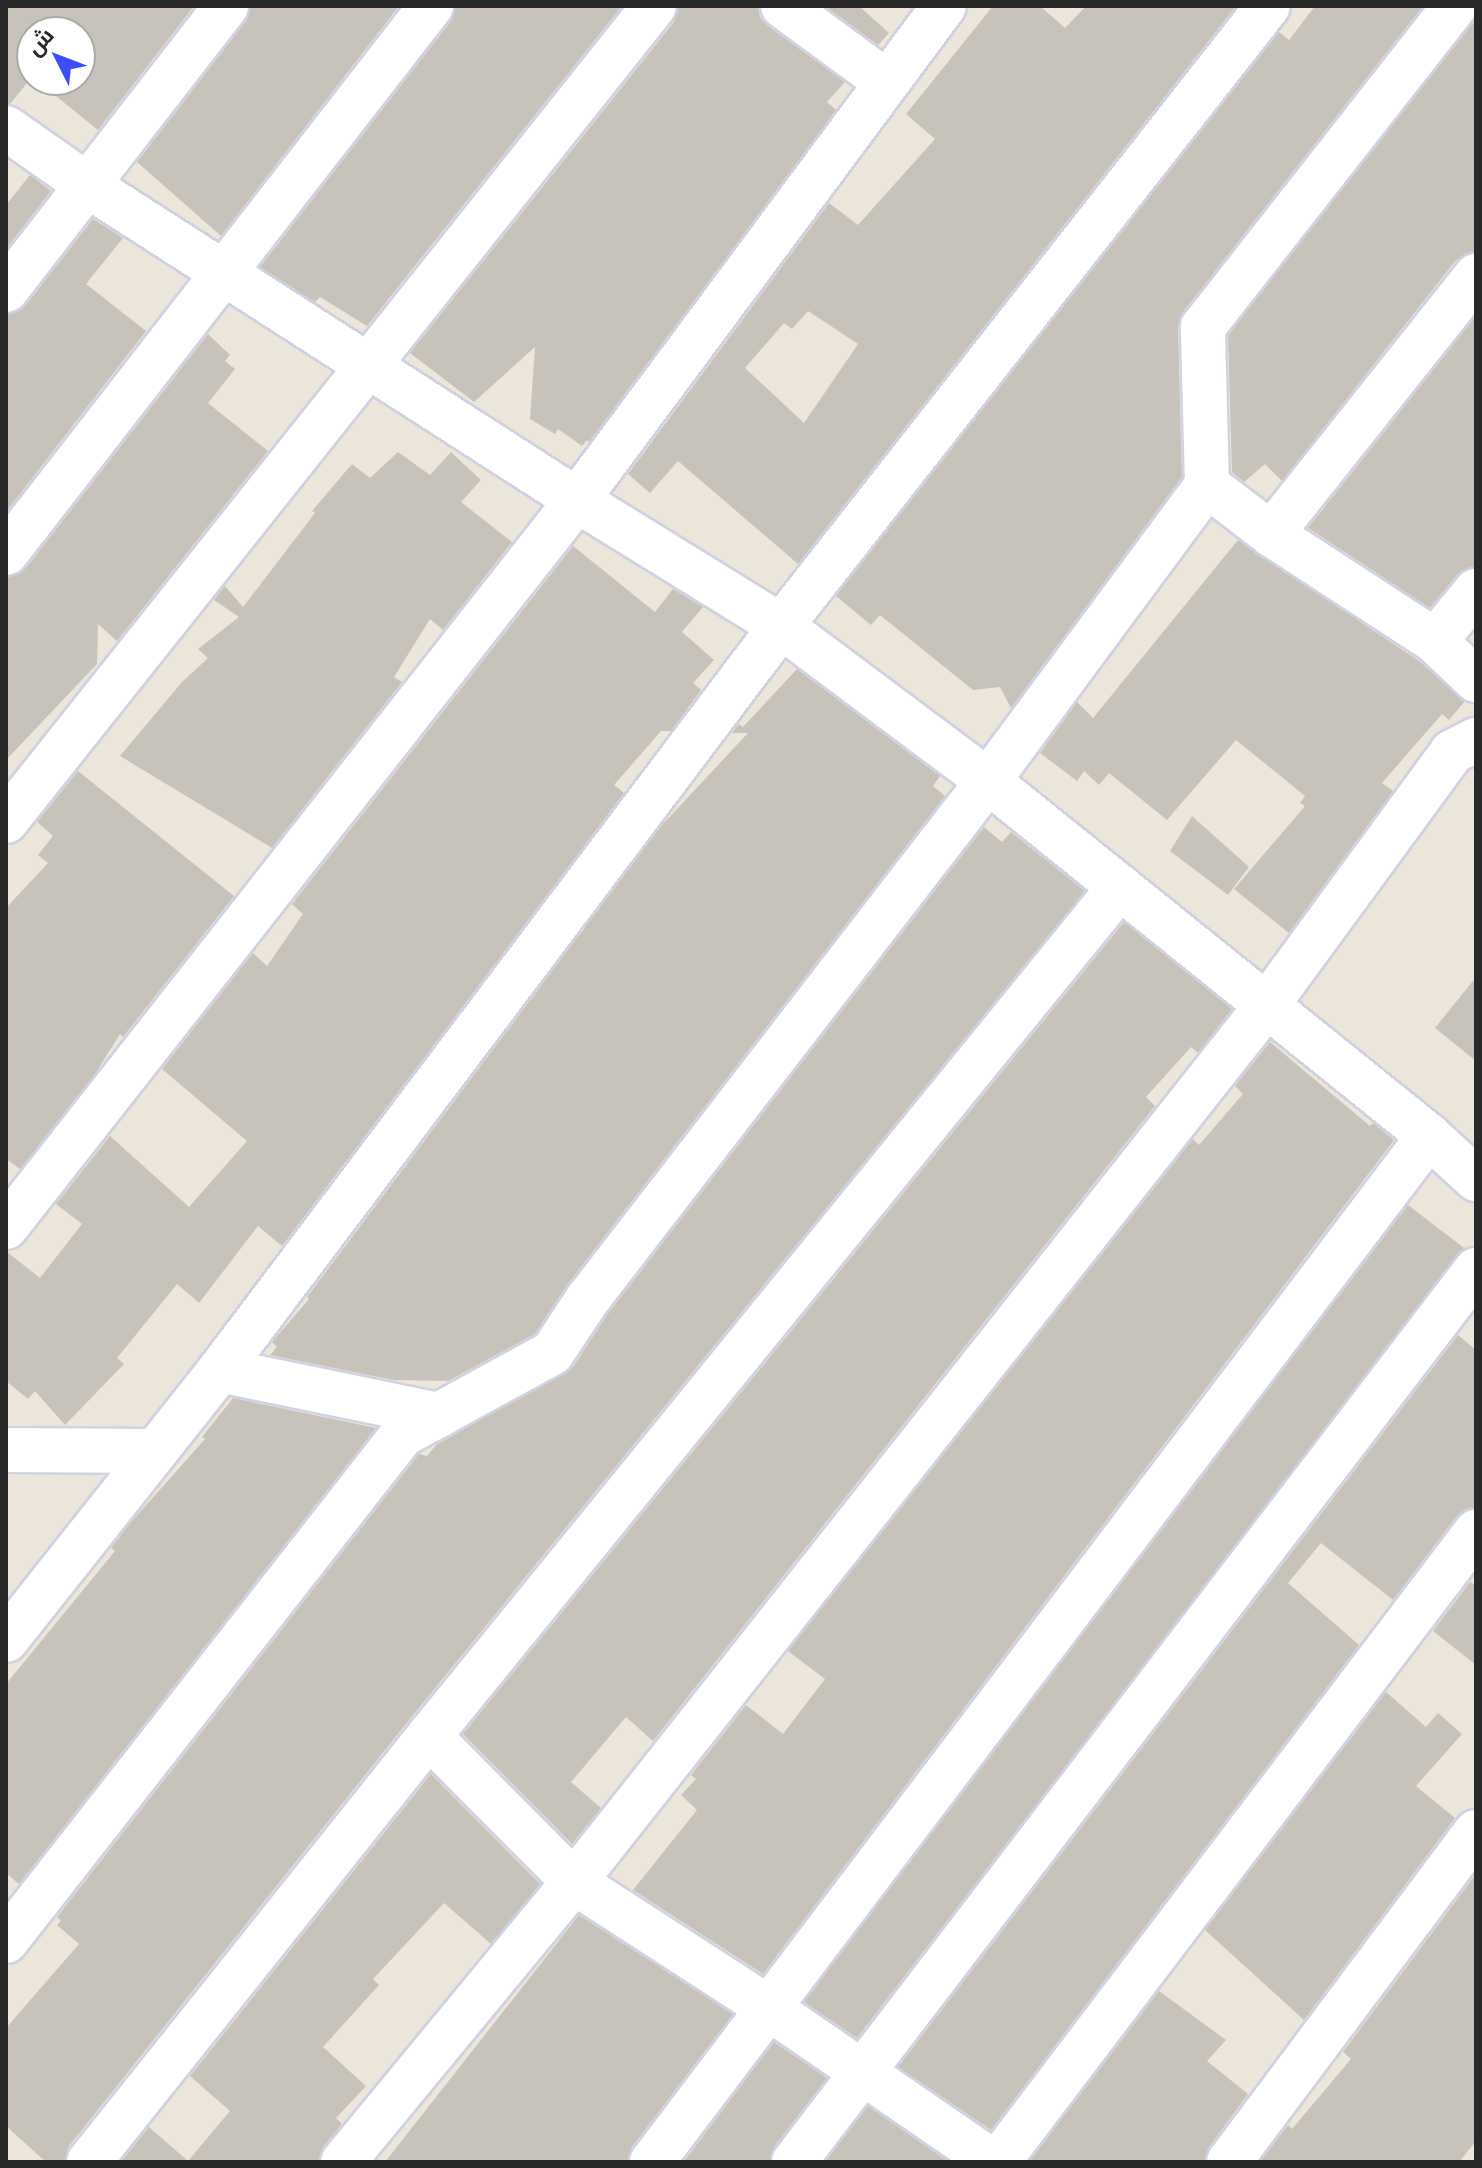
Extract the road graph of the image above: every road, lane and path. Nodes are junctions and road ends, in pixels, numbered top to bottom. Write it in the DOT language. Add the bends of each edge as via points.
graph roads {
  1 [pos="226,6"];
  2 [pos="431,6"];
  3 [pos="654,6"];
  4 [pos="783,6"];
  5 [pos="944,6"];
  6 [pos="1268,6"];
  7 [pos="1455,6"];
  8 [pos="885,81"];
  9 [pos="6,128"];
  10 [pos="87,185"];
  11 [pos="223,271"];
  12 [pos="1476,276"];
  13 [pos="6,290"];
  14 [pos="370,364"];
  15 [pos="1207,485"];
  16 [pos="577,500"];
  17 [pos="1271,534"];
  18 [pos="6,553"];
  19 [pos="1476,591"];
  20 [pos="781,626"];
  21 [pos="1435,641"];
  22 [pos="1476,680"];
  23 [pos="1476,740"];
  24 [pos="988,781"];
  25 [pos="6,821"];
  26 [pos="1120,887"];
  27 [pos="1267,1005"];
  28 [pos="1429,1136"];
  29 [pos="1476,1179"];
  30 [pos="6,1227"];
  31 [pos="1476,1270"];
  32 [pos="220,1370"];
  33 [pos="439,1415"];
  34 [pos="6,1450"];
  35 [pos="156,1451"];
  36 [pos="1476,1532"];
  37 [pos="6,1640"];
  38 [pos="429,1736"];
  39 [pos="1476,1832"];
  40 [pos="574,1882"];
  41 [pos="6,1941"];
  42 [pos="769,2008"];
  43 [pos="864,2072"];
  44 [pos="89,2162"];
  45 [pos="343,2162"];
  46 [pos="652,2162"];
  47 [pos="794,2162"];
  48 [pos="995,2162"];
  49 [pos="1229,2162"];
  1 -- 10 [label="street"];
  2 -- 11 [label="street"];
  3 -- 14 [label="street"];
  4 -- 8 [label="street"];
  5 -- 8 [label="street"];
  6 -- 20 [label="street"];
  7 -- 15 [label="street" via="1203,327"];
  8 -- 16 [label="street"];
  9 -- 10 [label="street"];
  10 -- 11 [label="street"];
  10 -- 13 [label="street"];
  11 -- 14 [label="street"];
  11 -- 18 [label="street"];
  12 -- 17 [label="street"];
  14 -- 16 [label="street"];
  14 -- 25 [label="street"];
  15 -- 17 [label="street"];
  15 -- 24 [label="street"];
  16 -- 20 [label="street"];
  16 -- 30 [label="street"];
  17 -- 21 [label="street"];
  19 -- 21 [label="street"];
  20 -- 24 [label="street"];
  20 -- 32 [label="street"];
  21 -- 22 [label="street"];
  23 -- 27 [label="street" via="1452,752"];
  24 -- 26 [label="street"];
  24 -- 33 [label="street" via="587,1300 552,1353"];
  26 -- 27 [label="street"];
  26 -- 38 [label="street"];
  27 -- 28 [label="street"];
  27 -- 40 [label="street"];
  28 -- 29 [label="street"];
  28 -- 42 [label="street"];
  31 -- 43 [label="street"];
  32 -- 33 [label="street"];
  32 -- 35 [label="street"];
  33 -- 41 [label="street" via="402,1435"];
  34 -- 35 [label="street"];
  35 -- 37 [label="street"];
  36 -- 48 [label="street"];
  38 -- 40 [label="street"];
  38 -- 44 [label="street"];
  39 -- 49 [label="street"];
  40 -- 42 [label="street"];
  40 -- 45 [label="street"];
  42 -- 43 [label="street"];
  42 -- 46 [label="street"];
  43 -- 47 [label="street"];
  43 -- 48 [label="street"];
}
